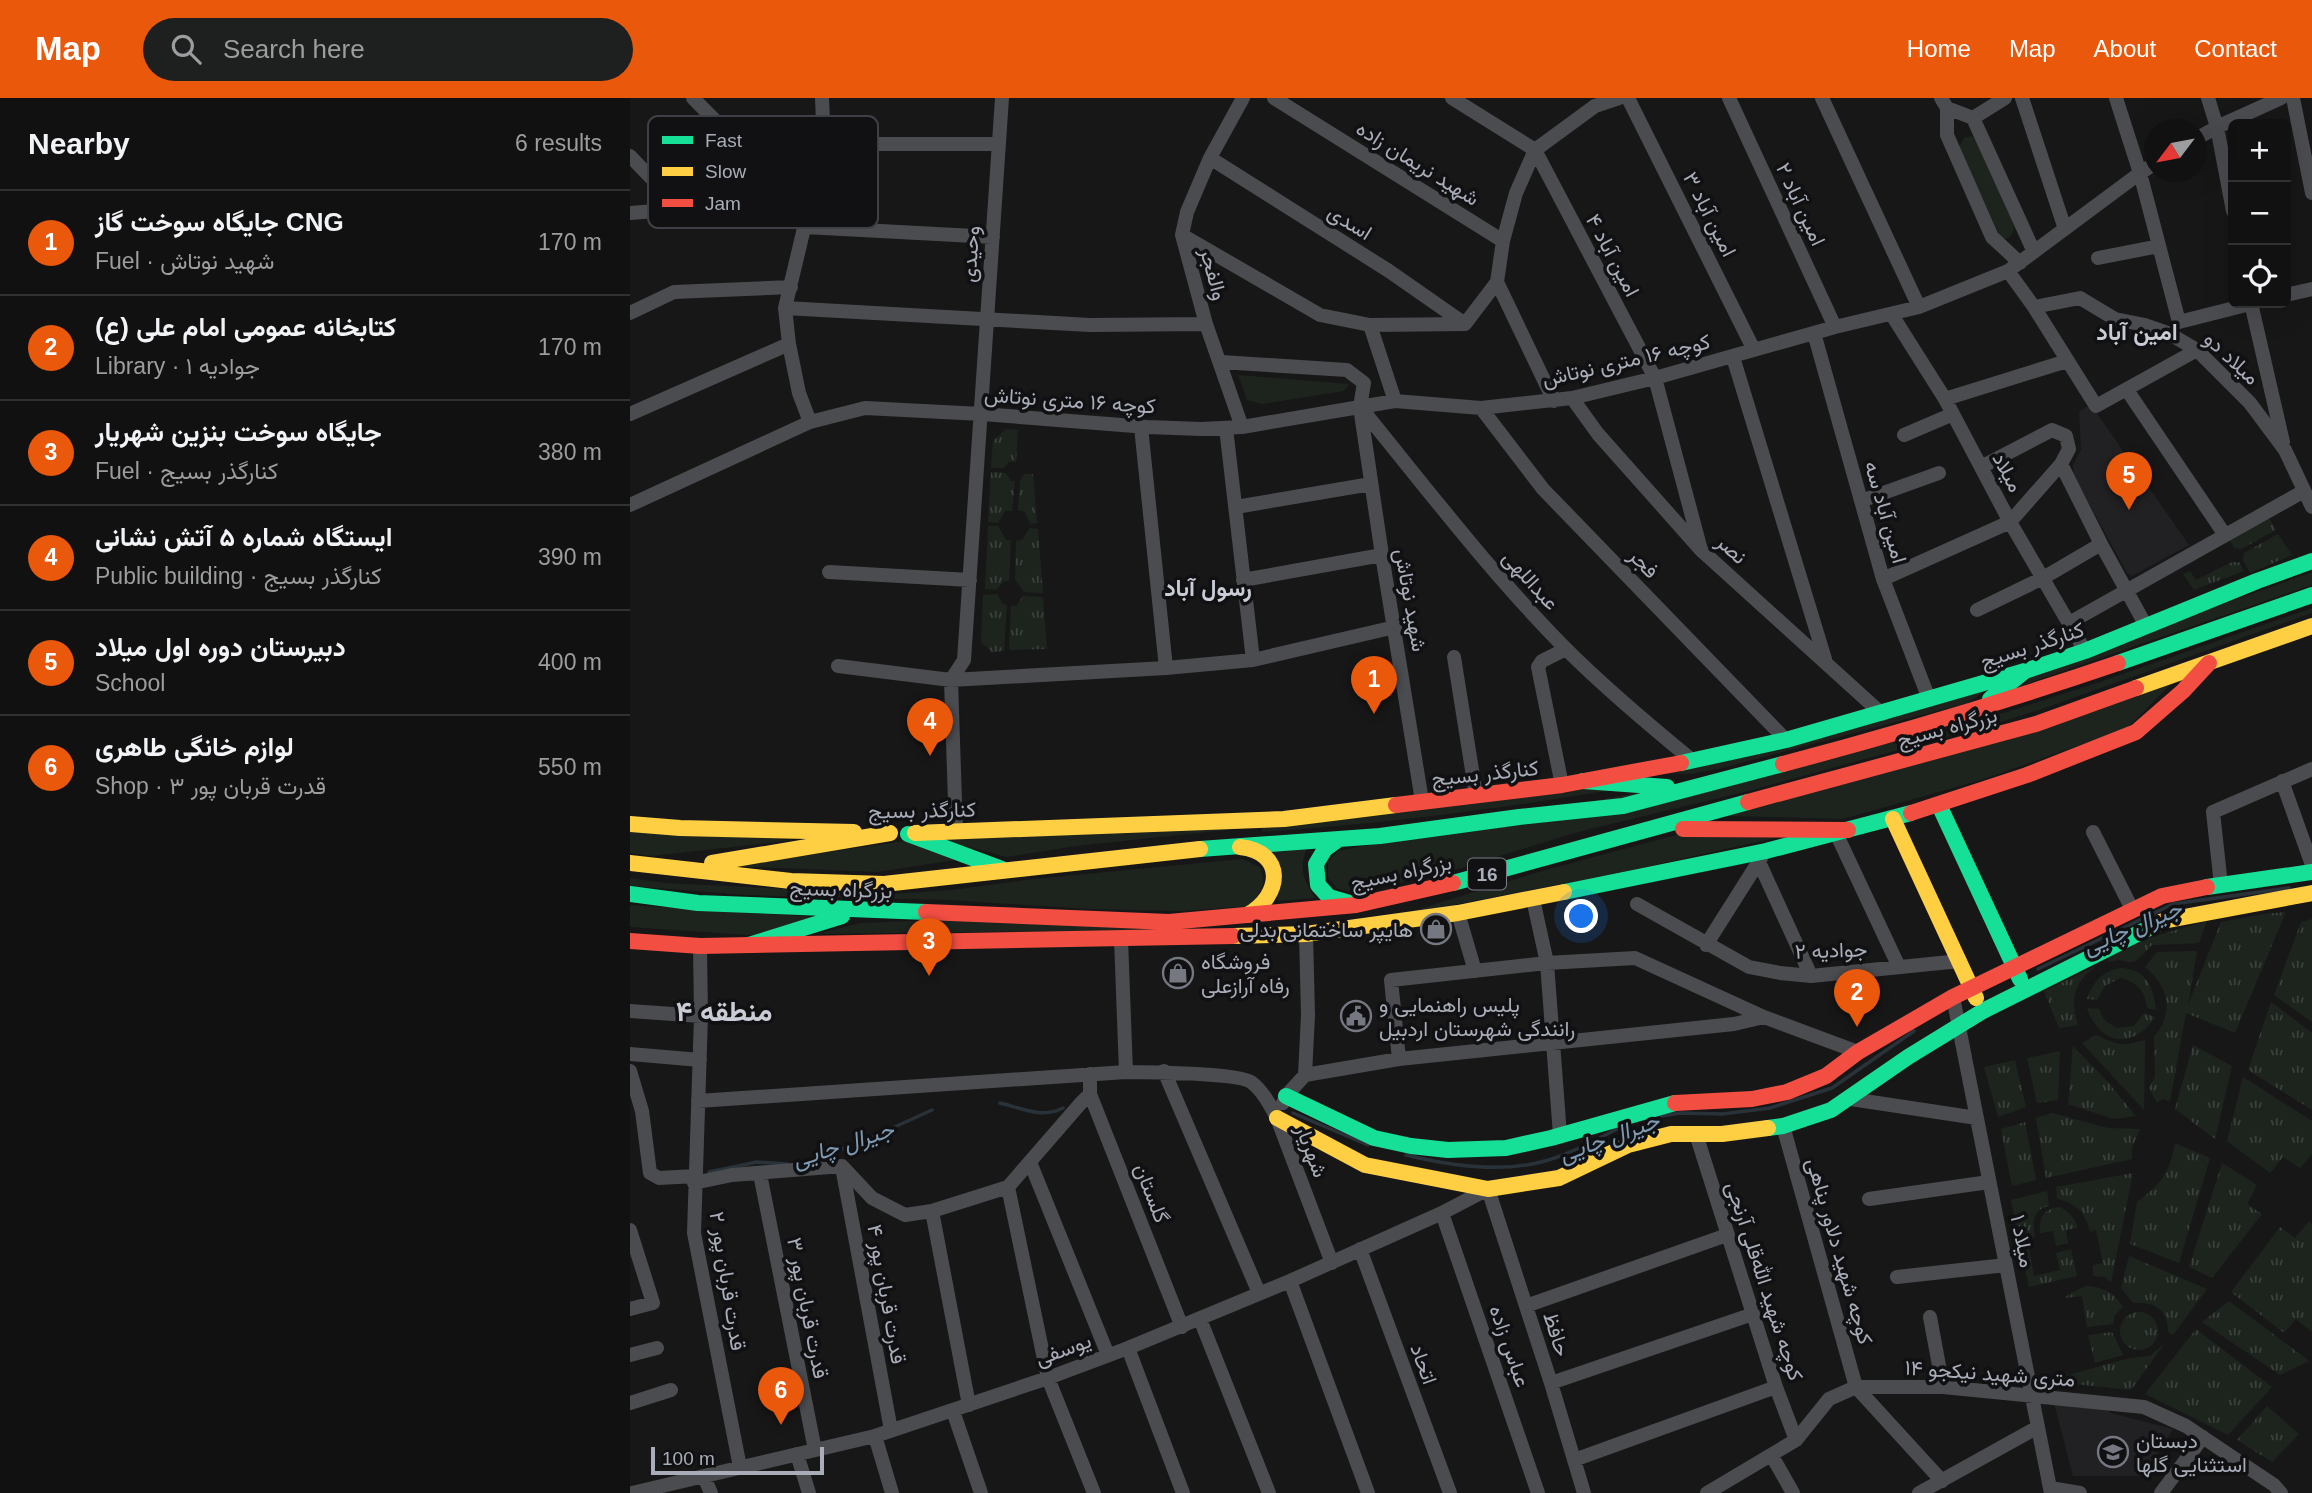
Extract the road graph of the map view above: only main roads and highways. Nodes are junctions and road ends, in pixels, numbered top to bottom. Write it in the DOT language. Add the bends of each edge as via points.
graph roads {
  1 [pos="2312,561"];
  2 [pos="2312,595"];
  3 [pos="2312,626"];
  4 [pos="2210,662"];
  5 [pos="2025,671"];
  6 [pos="1978,708"];
  7 [pos="1583,781"];
  8 [pos="1688,788"];
  9 [pos="1939,804"];
  10 [pos="1893,818"];
  11 [pos="630,824"];
  12 [pos="1651,828"];
  13 [pos="1842,831"];
  14 [pos="890,832"];
  15 [pos="908,834"];
  16 [pos="1339,839"];
  17 [pos="1232,845"];
  18 [pos="630,863"];
  19 [pos="685,868"];
  20 [pos="1006,870"];
  21 [pos="2312,872"];
  22 [pos="2312,893"];
  23 [pos="630,894"];
  24 [pos="1356,905"];
  25 [pos="860,911"];
  26 [pos="1247,915"];
  27 [pos="630,941"];
  28 [pos="2003,942"];
  29 [pos="750,945"];
  30 [pos="1960,961"];
  31 [pos="2014,967"];
  32 [pos="1970,988"];
  33 [pos="2025,989"];
  34 [pos="1983,1011"];
  35 [pos="1286,1096"];
  36 [pos="1277,1118"];
  1 -- 5 [label="main road, کنارگذر بسیج"];
  2 -- 6 [label="main road, بزرگراه بسیج"];
  3 -- 4 [label="main road, بزرگراه بسیج / 16"];
  4 -- 9 [label="main road" via="2136,732"];
  4 -- 12 [label="main road, بزرگراه بسیج / 16" via="2036,724"];
  5 -- 6 [label="main road"];
  5 -- 7 [label="main road, کنارگذر بسیج" via="1786,740"];
  6 -- 8 [label="main road, بزرگراه بسیج"];
  7 -- 8 [label="main road"];
  7 -- 15 [label="main road, کنارگذر بسیج" via="1283,819"];
  8 -- 16 [label="main road, بزرگراه بسیج" via="1623,806"];
  9 -- 10 [label="main road"];
  9 -- 28 [label="main road"];
  10 -- 13 [label="main road"];
  10 -- 30 [label="main road"];
  11 -- 14 [label="main road, کنارگذر بسیج"];
  12 -- 13 [label="main road"];
  12 -- 24 [label="main road, بزرگراه بسیج / 16" via="1444,886"];
  13 -- 29 [label="main road" via="1762,857 1458,913 1306,934"];
  14 -- 15 [label="main road, کنارگذر بسیج"];
  14 -- 19 [label="main road"];
  15 -- 20 [label="main road"];
  16 -- 17 [label="main road, بزرگراه بسیج"];
  16 -- 24 [label="main road" via="1315,864 1318,885 1329,897"];
  17 -- 20 [label="main road, بزرگراه بسیج"];
  17 -- 26 [label="main road" via="1262,853 1273,871 1272,892 1263,906"];
  18 -- 19 [label="main road, بزرگراه بسیج"];
  19 -- 20 [label="main road, بزرگراه بسیج" via="791,881 884,884"];
  21 -- 31 [label="main road" via="2161,896"];
  22 -- 33 [label="main road" via="2163,920"];
  23 -- 25 [label="main road, بزرگراه بسیج / 16" via="698,903"];
  24 -- 26 [label="main road, بزرگراه بسیج / 16"];
  25 -- 26 [label="main road, بزرگراه بسیج / 16" via="1169,922"];
  25 -- 29 [label="main road"];
  27 -- 29 [label="main road"];
  28 -- 30 [label="main road" via="1995,964 1983,971 1971,970"];
  28 -- 31 [label="main road"];
  30 -- 32 [label="main road"];
  31 -- 32 [label="main road"];
  31 -- 33 [label="main road"];
  32 -- 34 [label="main road"];
  32 -- 35 [label="main road" via="1858,1052 1826,1076 1787,1092 1752,1100 1671,1103 1506,1148 1448,1150 1374,1138"];
  33 -- 34 [label="main road"];
  34 -- 36 [label="main road" via="1831,1110 1783,1126 1723,1134 1671,1134 1628,1145 1559,1178 1489,1189 1365,1165"];
}
